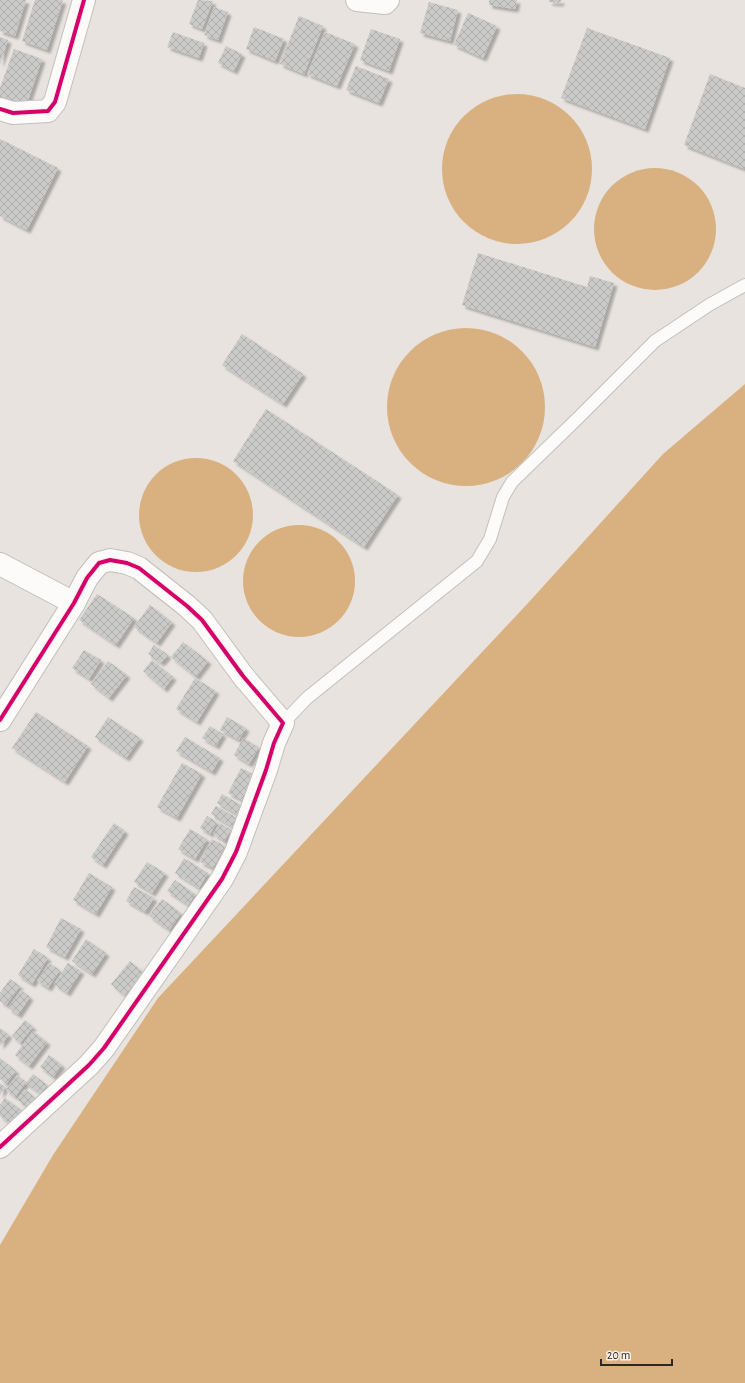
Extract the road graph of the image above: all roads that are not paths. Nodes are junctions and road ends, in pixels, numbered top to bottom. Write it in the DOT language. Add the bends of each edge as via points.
graph roads {
  1 [pos="84,0"];
  2 [pos="357,0"];
  3 [pos="388,0"];
  4 [pos="0,109"];
  5 [pos="745,286"];
  6 [pos="0,564"];
  7 [pos="74,603"];
  8 [pos="0,720"];
  9 [pos="283,723"];
  10 [pos="0,1147"];
  1 -- 4 [label="street" via="55,102 48,112 13,113"];
  2 -- 3 [label="street"];
  5 -- 9 [label="lane" via="709,305 655,341 512,482 503,497 490,539 477,561 306,698"];
  6 -- 7 [label="street"];
  7 -- 8 [label="street"];
  7 -- 9 [label="street" via="87,578 99,564 110,560 139,568 202,620 243,676"];
  9 -- 10 [label="street" via="236,852 222,879 104,1048"];
}
